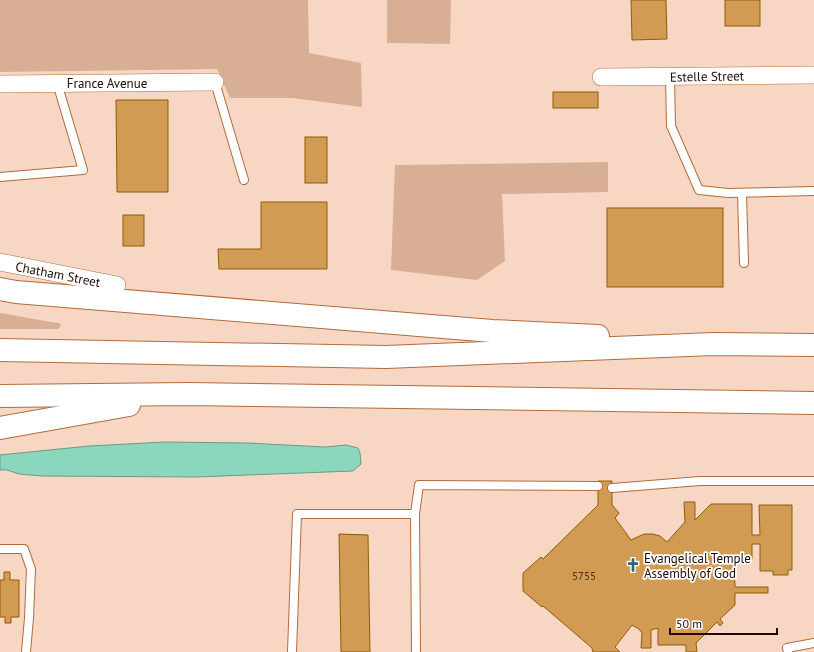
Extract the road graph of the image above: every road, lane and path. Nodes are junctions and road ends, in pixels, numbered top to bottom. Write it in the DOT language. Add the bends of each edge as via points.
graph roads {
  1 [pos="814,75"];
  2 [pos="670,76"];
  3 [pos="601,77"];
  4 [pos="215,82"];
  5 [pos="57,83"];
  6 [pos="0,84"];
  7 [pos="0,177"];
  8 [pos="244,180"];
  9 [pos="814,192"];
  10 [pos="742,193"];
  11 [pos="0,262"];
  12 [pos="744,263"];
  13 [pos="117,285"];
  14 [pos="0,289"];
  15 [pos="713,344"];
  16 [pos="814,345"];
  17 [pos="0,350"];
  18 [pos="189,394"];
  19 [pos="0,396"];
  20 [pos="814,403"];
  21 [pos="0,428"];
  22 [pos="814,481"];
  23 [pos="598,486"];
  24 [pos="612,488"];
  25 [pos="415,514"];
  26 [pos="0,549"];
  27 [pos="814,644"];
  28 [pos="26,652"];
  29 [pos="292,652"];
  30 [pos="416,652"];
  31 [pos="788,652"];
  1 -- 2 [label="street, Estelle Street"];
  2 -- 3 [label="street, Estelle Street"];
  2 -- 10 [label="lane" via="671,126 699,190"];
  4 -- 5 [label="street, France Avenue"];
  4 -- 8 [label="lane"];
  5 -- 6 [label="street, France Avenue"];
  5 -- 7 [label="lane" via="83,170"];
  9 -- 10 [label="lane"];
  10 -- 12 [label="lane"];
  11 -- 13 [label="street, Chatham Street"];
  14 -- 15 [label="highway" via="492,331"];
  15 -- 16 [label="highway"];
  15 -- 17 [label="highway" via="386,357"];
  18 -- 19 [label="highway"];
  18 -- 20 [label="highway"];
  18 -- 21 [label="highway"];
  22 -- 24 [label="lane" via="700,481"];
  23 -- 25 [label="lane" via="419,486"];
  25 -- 29 [label="lane" via="297,514"];
  25 -- 30 [label="lane"];
  26 -- 28 [label="lane" via="24,549 31,569"];
  27 -- 31 [label="lane" via="788,648"];
}
